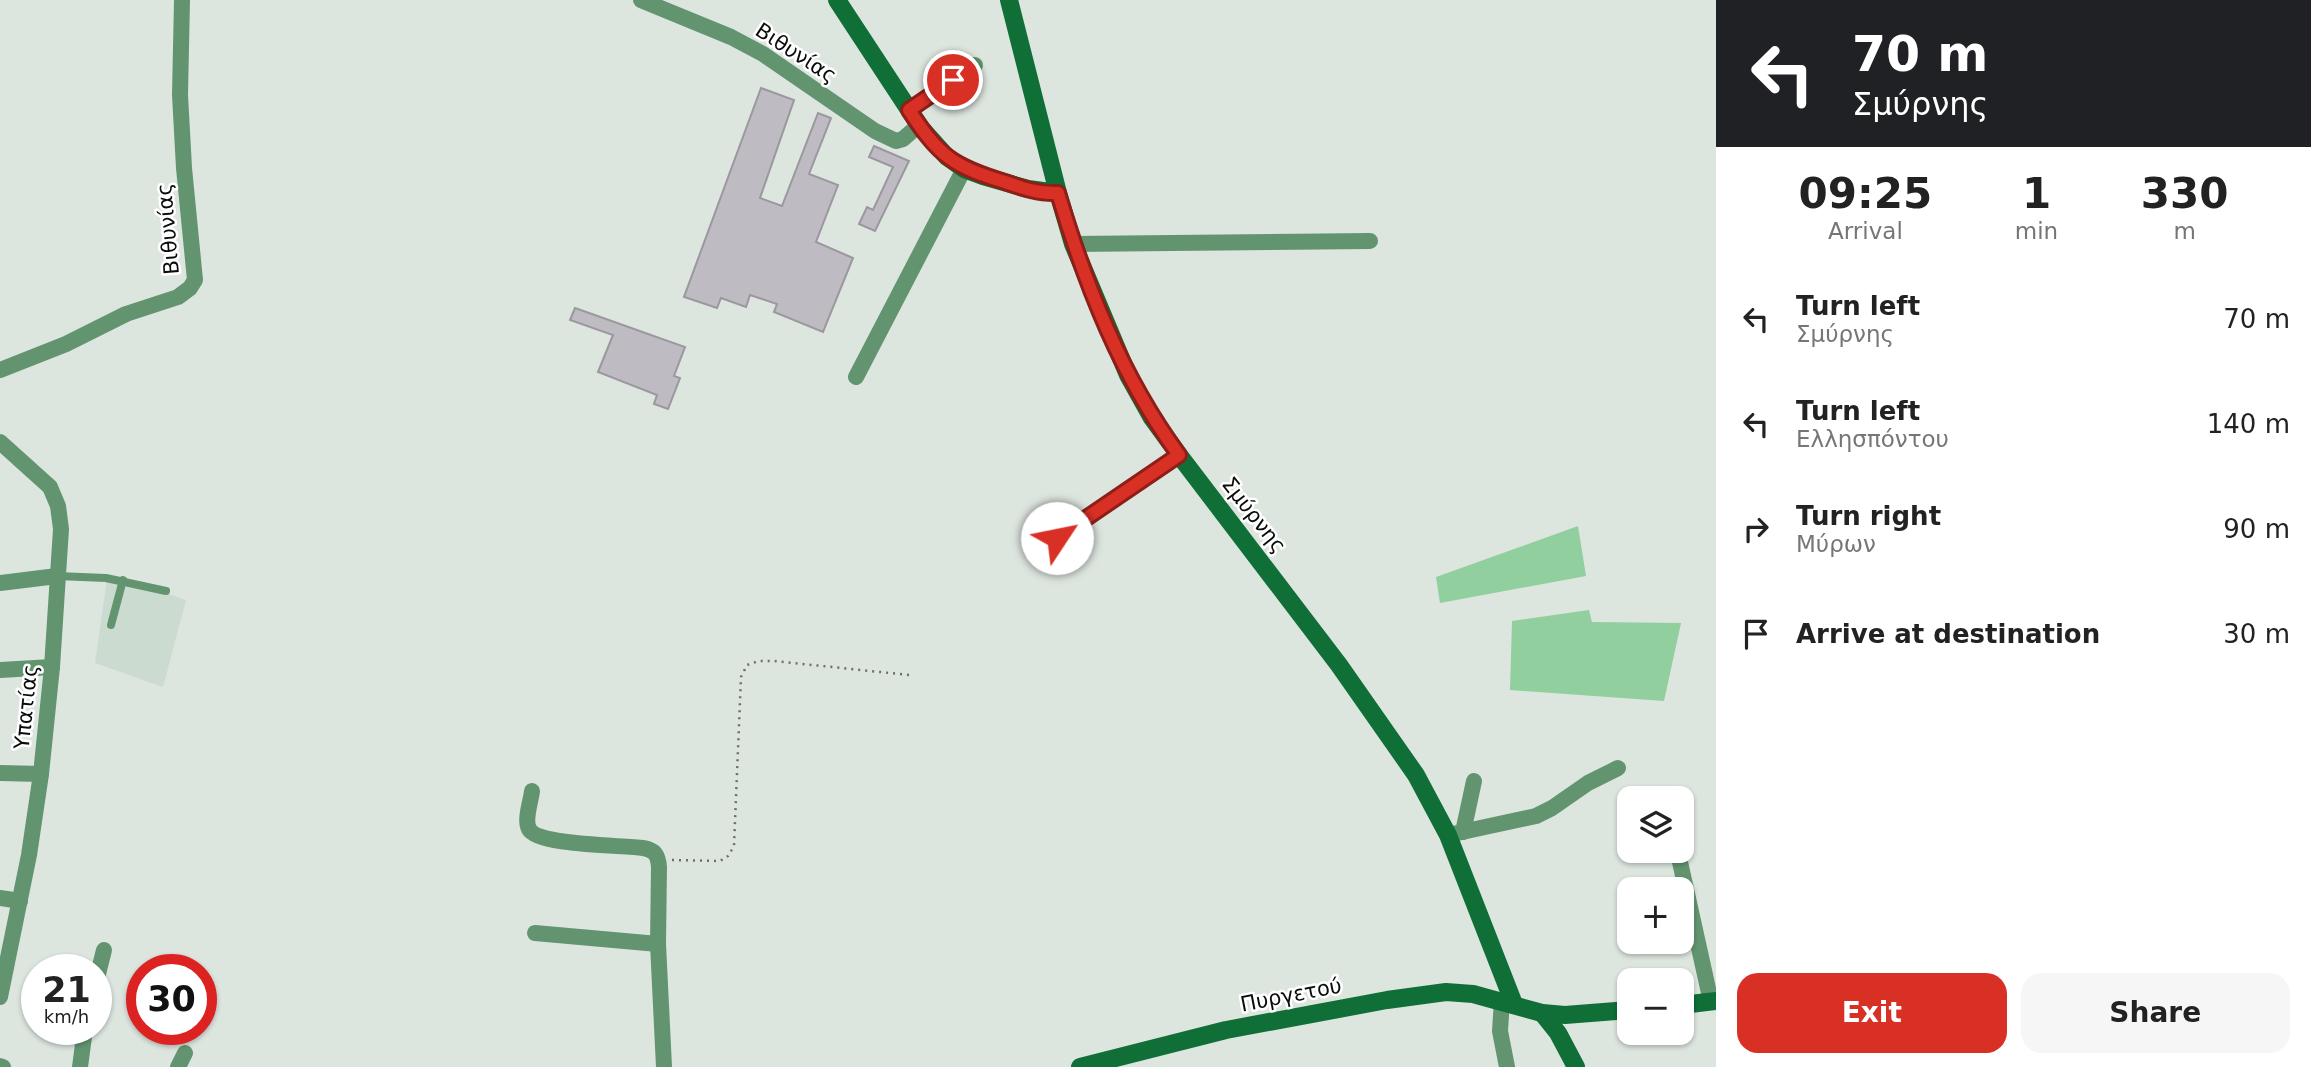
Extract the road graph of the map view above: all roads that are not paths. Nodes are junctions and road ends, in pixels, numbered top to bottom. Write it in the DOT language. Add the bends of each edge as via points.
graph roads {
  1 [pos="182,0"];
  2 [pos="640,0"];
  3 [pos="837,0"];
  4 [pos="1009,0"];
  5 [pos="975,65"];
  6 [pos="914,118"];
  7 [pos="964,169"];
  8 [pos="1058,193"];
  9 [pos="1370,241"];
  10 [pos="1073,244"];
  11 [pos="0,370"];
  12 [pos="856,377"];
  13 [pos="0,442"];
  14 [pos="1179,455"];
  15 [pos="1057,538"];
  16 [pos="57,576"];
  17 [pos="123,580"];
  18 [pos="0,583"];
  19 [pos="166,591"];
  20 [pos="111,625"];
  21 [pos="52,667"];
  22 [pos="0,670"];
  23 [pos="1618,768"];
  24 [pos="0,773"];
  25 [pos="41,774"];
  26 [pos="1474,781"];
  27 [pos="533,791"];
  28 [pos="1455,833"];
  29 [pos="1680,863"];
  30 [pos="0,898"];
  31 [pos="20,901"];
  32 [pos="535,933"];
  33 [pos="657,944"];
  34 [pos="104,950"];
  35 [pos="103,954"];
  36 [pos="0,997"];
  37 [pos="1714,1001"];
  38 [pos="1508,1002"];
  39 [pos="1694,1004"];
  40 [pos="1617,1011"];
  41 [pos="1542,1013"];
  42 [pos="83,1045"];
  43 [pos="80,1067"];
  44 [pos="664,1067"];
  45 [pos="1080,1067"];
  46 [pos="1507,1067"];
  47 [pos="1576,1067"];
  1 -- 11 [label="street, Βιθυνίας" via="180,95 195,280 178,297 126,314"];
  2 -- 6 [label="street, Βιθυνίας" via="763,54 889,139 903,139"];
  3 -- 6 [label="street"];
  4 -- 8 [label="street, Σμύρνης"];
  5 -- 6 [label="street, Βιθυνίας"];
  6 -- 7 [label="street" via="937,149"];
  7 -- 8 [label="street" via="1028,189"];
  7 -- 12 [label="street"];
  8 -- 10 [label="street, Σμύρνης"];
  9 -- 10 [label="street"];
  10 -- 14 [label="street, Σμύρνης" via="1128,375"];
  13 -- 16 [label="street, Υπατίας" via="43,480 56,500 61,529"];
  14 -- 15 [label="street"];
  14 -- 28 [label="street, Σμύρνης" via="1371,710"];
  16 -- 17 [label="lane"];
  16 -- 18 [label="street"];
  16 -- 21 [label="street, Υπατίας"];
  17 -- 19 [label="lane"];
  17 -- 20 [label="lane"];
  21 -- 22 [label="street"];
  21 -- 25 [label="street, Υπατίας"];
  23 -- 28 [label="street" via="1536,816"];
  24 -- 25 [label="street"];
  25 -- 31 [label="street, Υπατίας"];
  26 -- 28 [label="street"];
  27 -- 33 [label="street" via="527,824 532,833 654,851 659,861"];
  28 -- 38 [label="street, Σμύρνης"];
  29 -- 37 [label="street"];
  30 -- 31 [label="street"];
  31 -- 36 [label="street, Υπατίας"];
  32 -- 33 [label="street"];
  33 -- 44 [label="street"];
  34 -- 35 [label="street"];
  37 -- 39 [label="street"];
  38 -- 41 [label="street, Πυργετού"];
  38 -- 45 [label="street, Πυργετού" via="1446,992 1387,1000 1226,1030"];
  38 -- 46 [label="street" via="1500,1031"];
  40 -- 41 [label="street, Πυργετού"];
  41 -- 47 [label="street"];
  42 -- 43 [label="street"];
}
